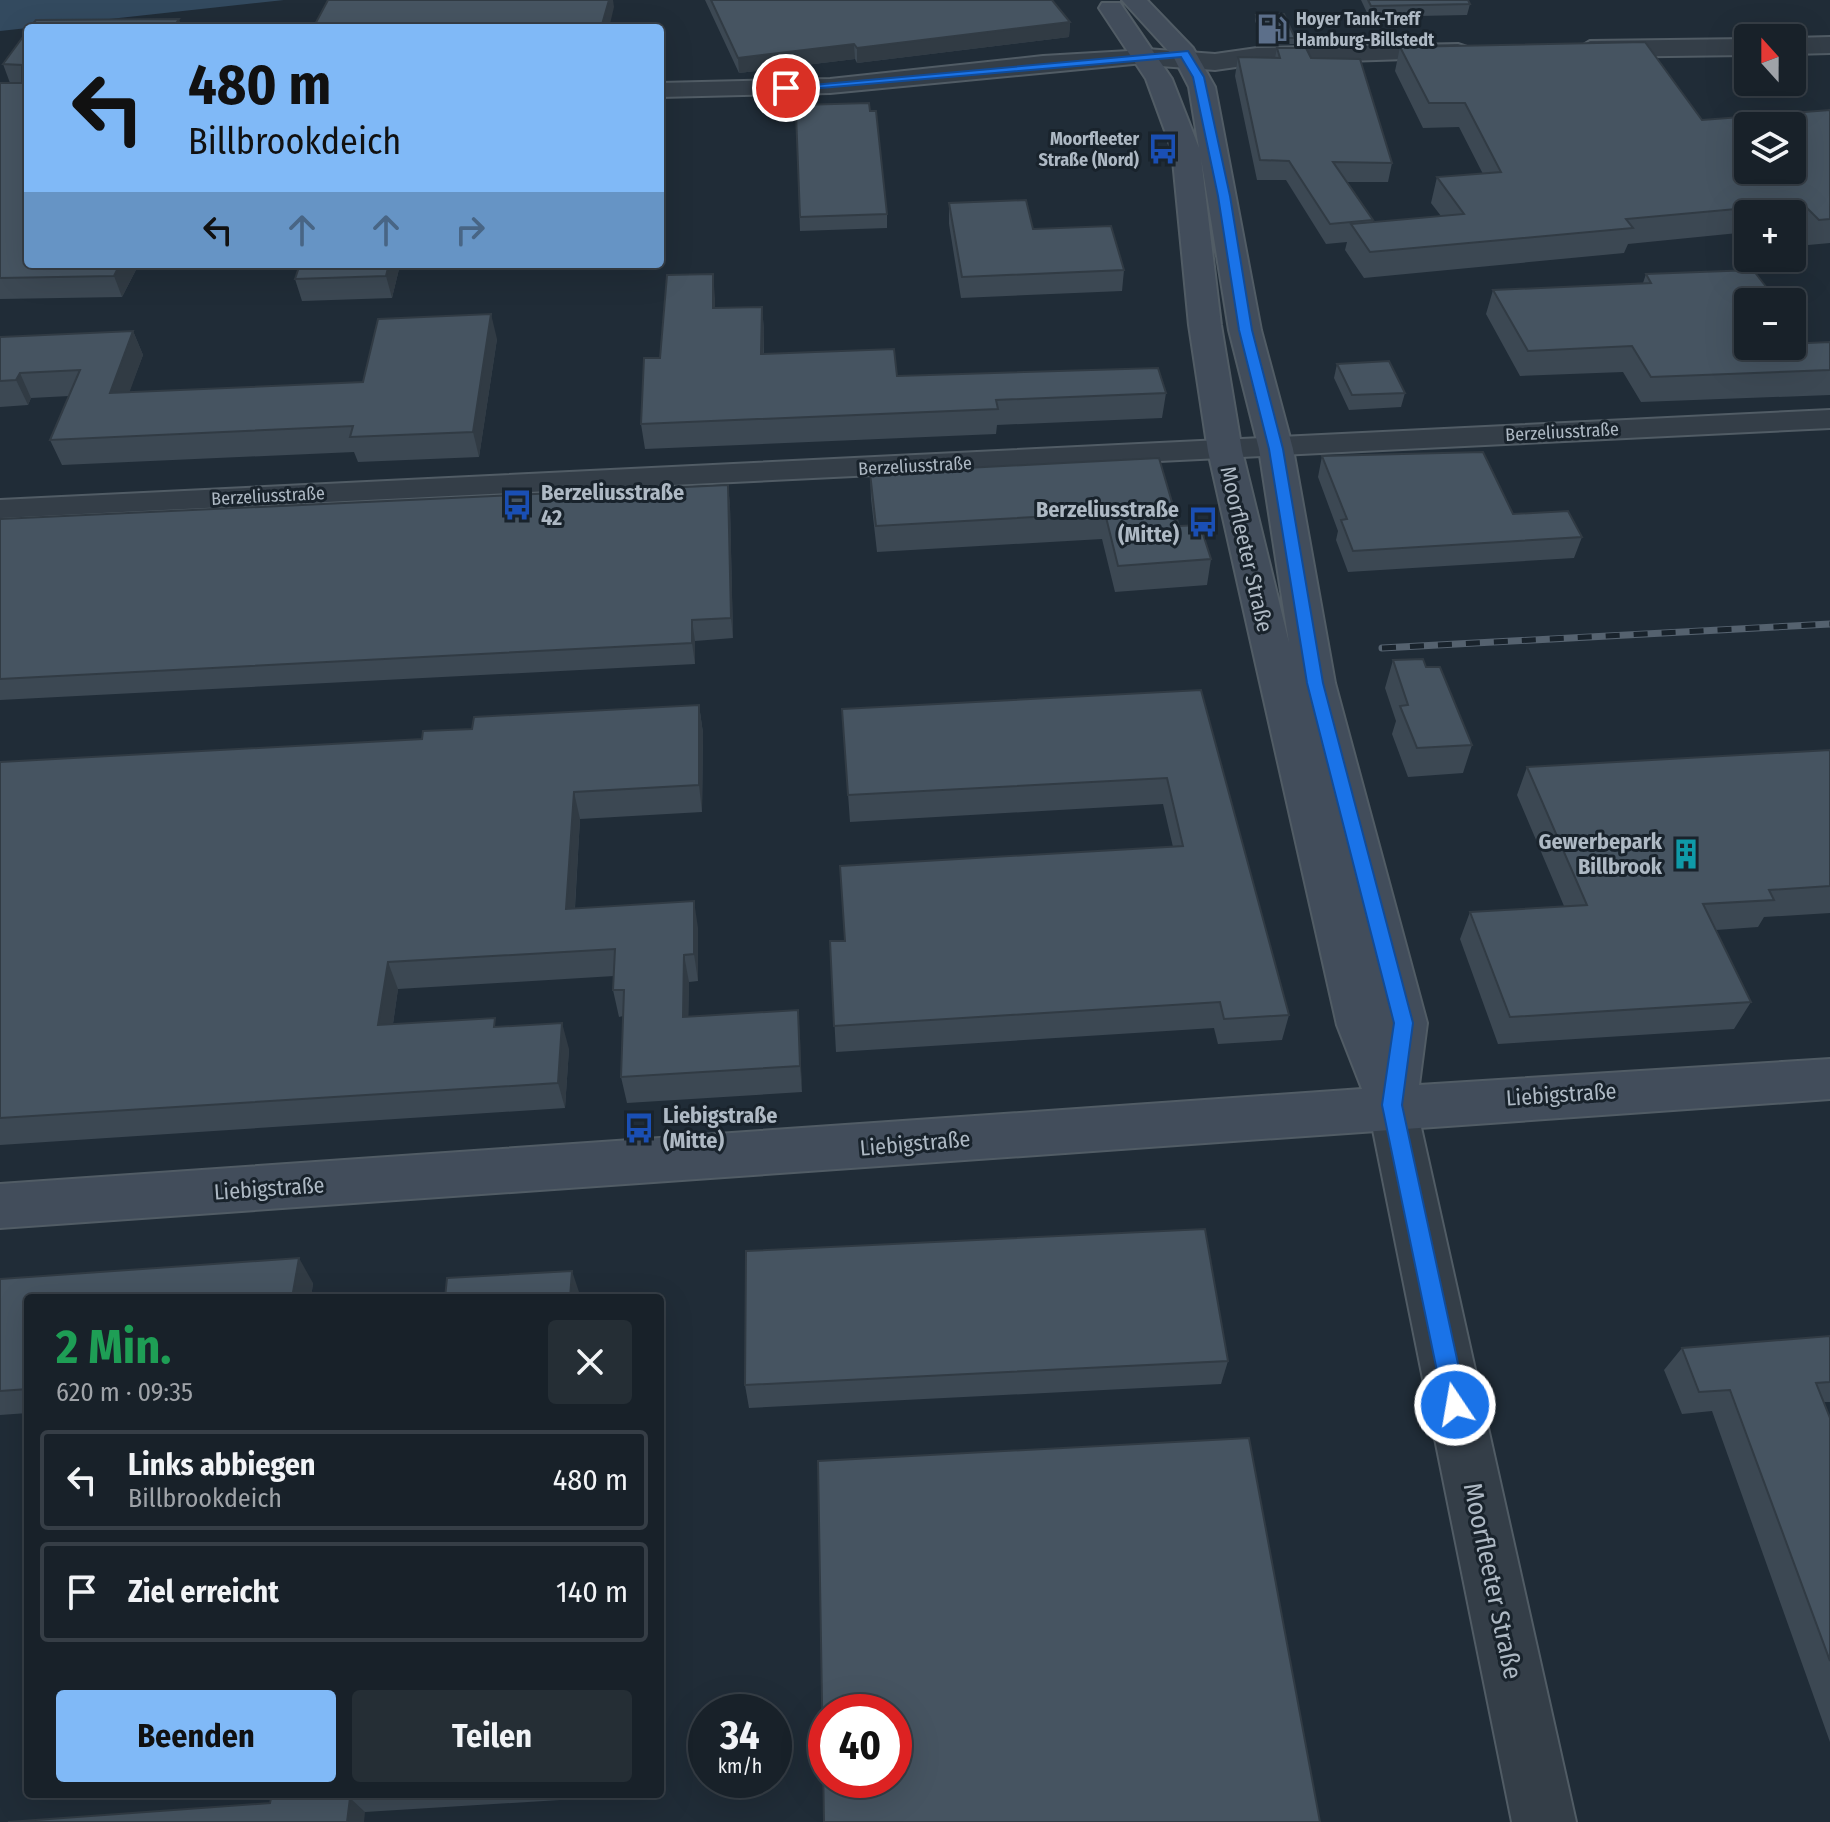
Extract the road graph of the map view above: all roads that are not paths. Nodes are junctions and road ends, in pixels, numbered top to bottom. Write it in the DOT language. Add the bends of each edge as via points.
graph roads {
  1 [pos="1106,0"];
  2 [pos="1134,0"];
  3 [pos="1830,45"];
  4 [pos="1806,46"];
  5 [pos="1734,47"];
  6 [pos="1558,50"];
  7 [pos="1481,52"];
  8 [pos="1146,57"];
  9 [pos="1188,58"];
  10 [pos="664,90"];
  11 [pos="1830,419"];
  12 [pos="1276,449"];
  13 [pos="1225,451"];
  14 [pos="0,509"];
  15 [pos="1830,1079"];
  16 [pos="1392,1105"];
  17 [pos="0,1206"];
  18 [pos="1544,1822"];
  1 -- 8 [label="main road, Moorfleeter Straße"];
  2 -- 9 [label="main road, Moorfleeter Straße"];
  3 -- 4 [label="street"];
  5 -- 6 [label="street"];
  7 -- 9 [label="street" via="1257,56 1241,61"];
  8 -- 9 [label="street"];
  8 -- 10 [label="street" via="830,86"];
  8 -- 13 [label="main road, Moorfleeter Straße" via="1186,150"];
  9 -- 12 [label="main road, Moorfleeter Straße" via="1202,87 1245,330"];
  11 -- 12 [label="street, Berzeliusstraße"];
  12 -- 13 [label="street, Berzeliusstraße"];
  12 -- 16 [label="main road, Moorfleeter Straße" via="1315,683 1404,1023"];
  13 -- 14 [label="street, Berzeliusstraße"];
  13 -- 16 [label="main road, Moorfleeter Straße" via="1360,1025"];
  15 -- 16 [label="main road, Liebigstraße"];
  16 -- 17 [label="main road, Liebigstraße"];
  16 -- 18 [label="street, Moorfleeter Straße"];
}
